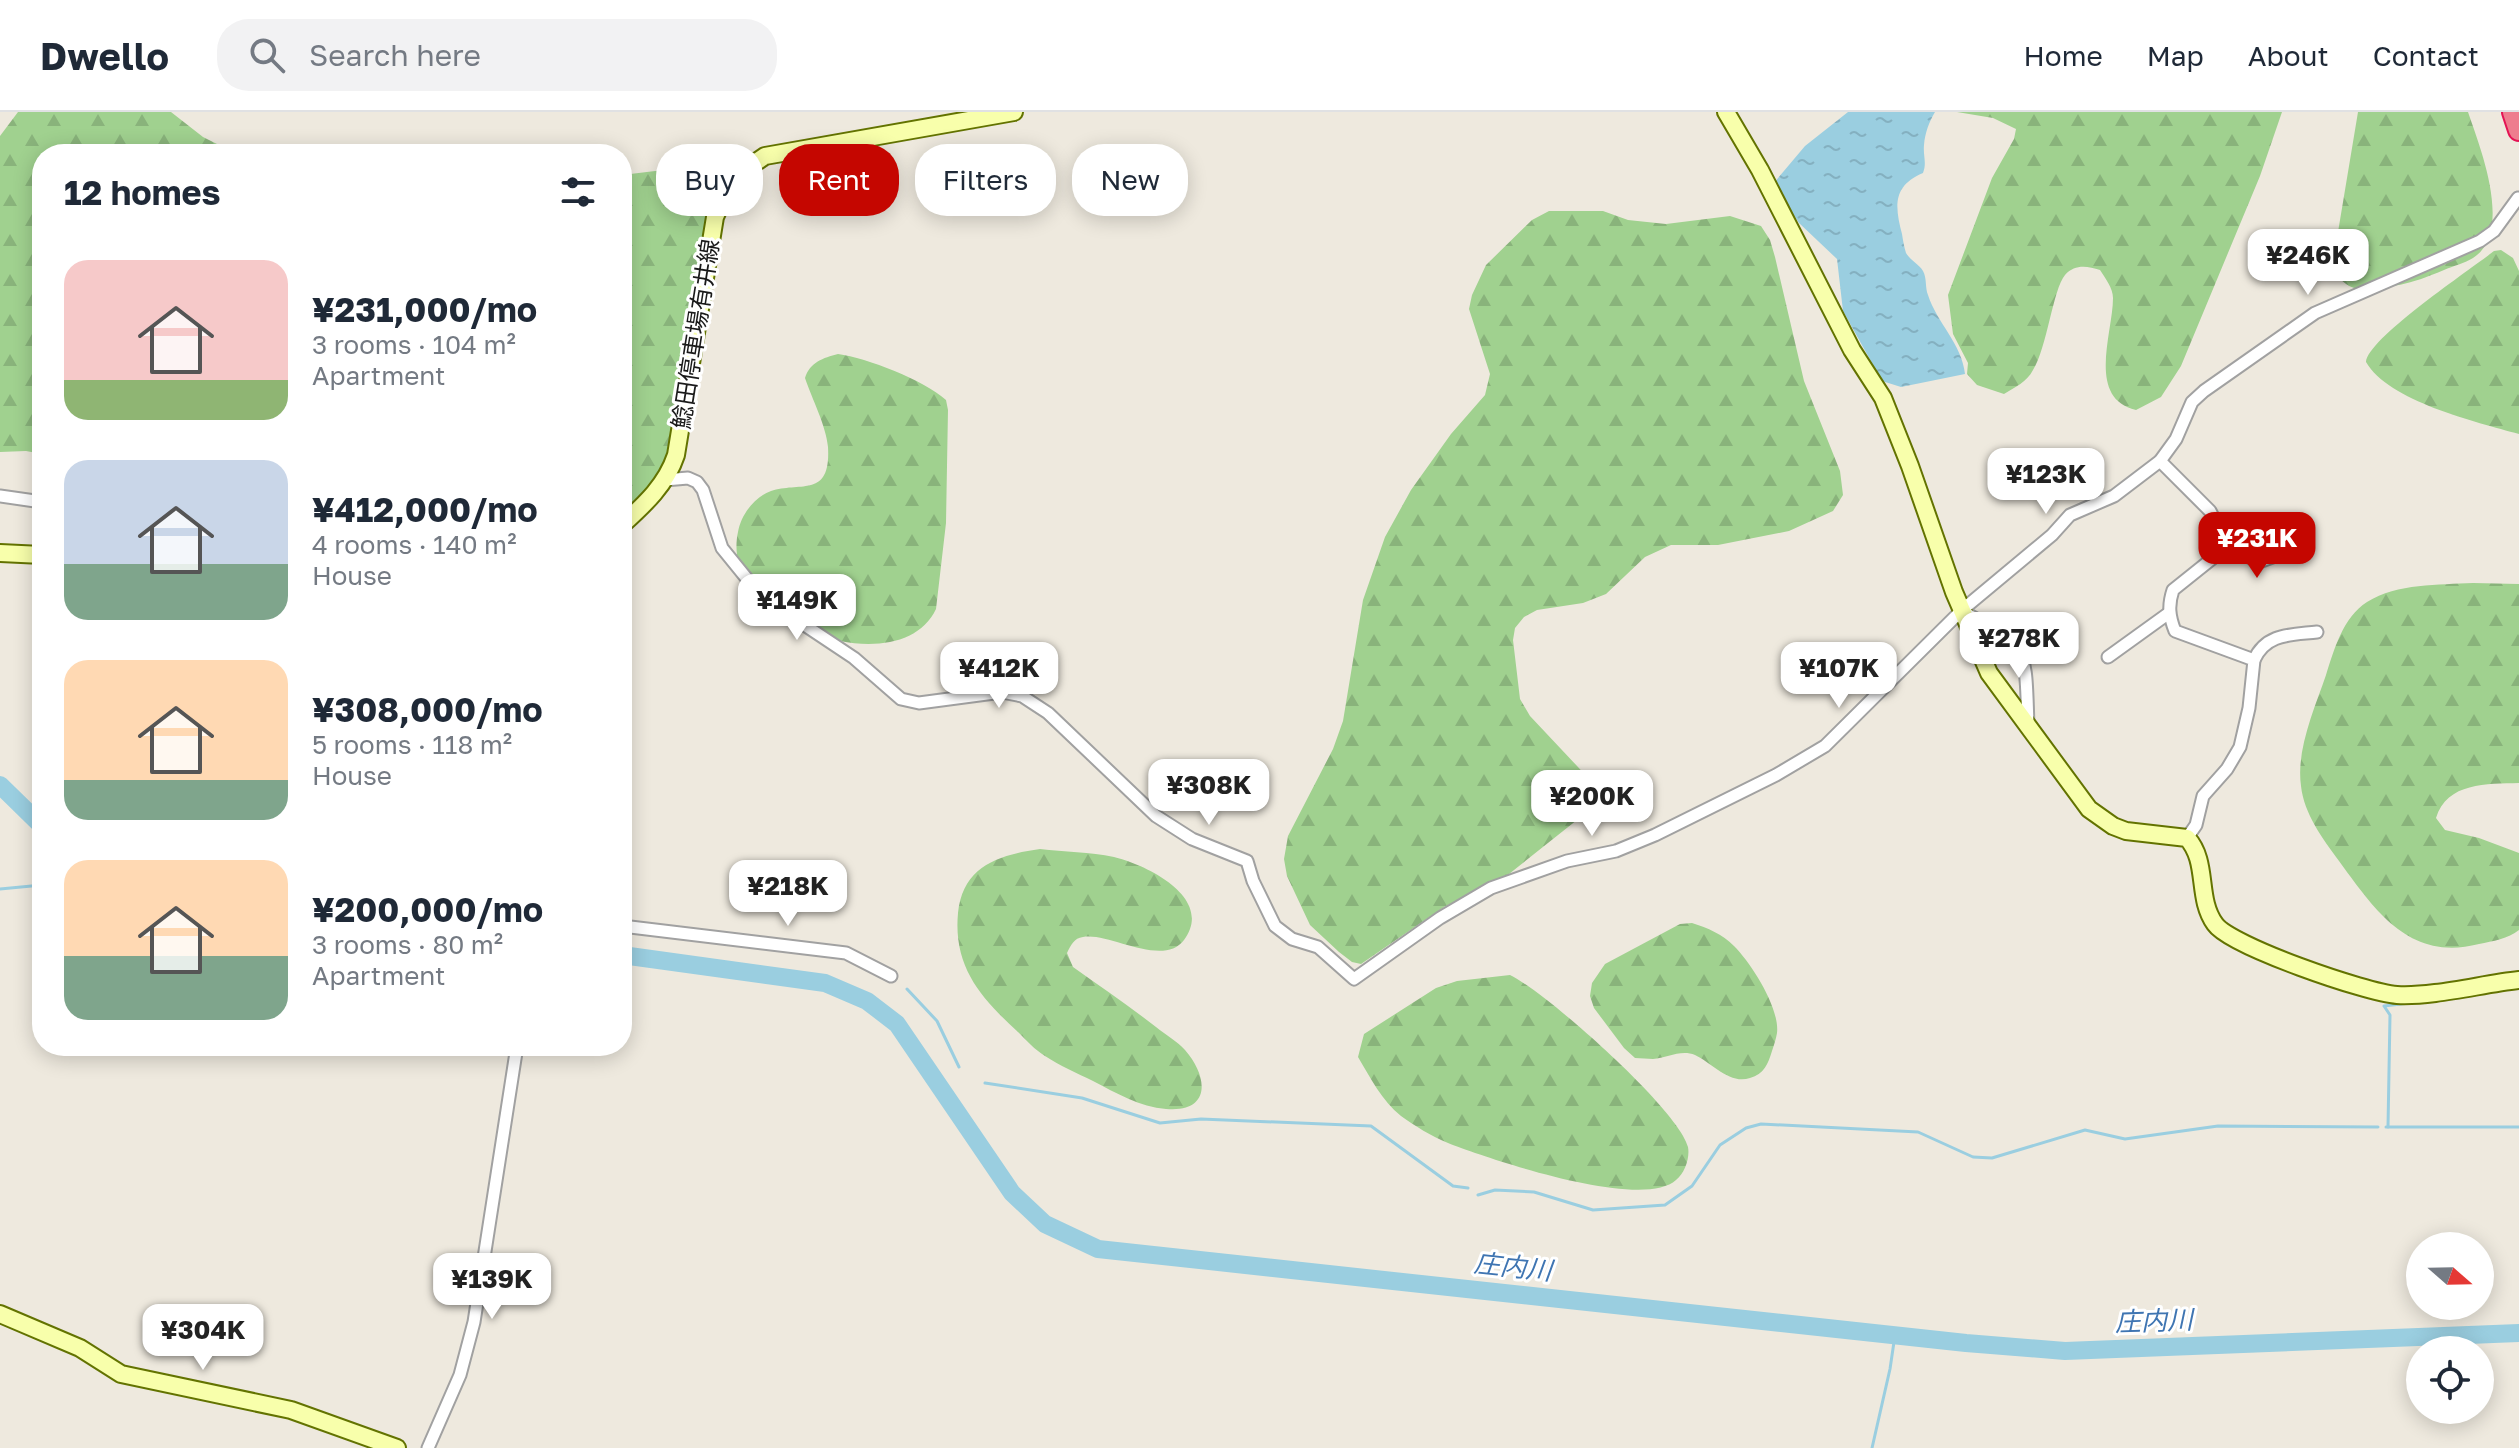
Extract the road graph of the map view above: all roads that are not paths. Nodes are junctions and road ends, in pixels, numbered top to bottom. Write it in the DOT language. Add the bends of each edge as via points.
graph roads {
  1 [pos="1014,112"];
  2 [pos="1726,112"];
  3 [pos="2513,112"];
  4 [pos="2519,130"];
  5 [pos="2518,198"];
  6 [pos="2160,461"];
  7 [pos="665,480"];
  8 [pos="0,496"];
  9 [pos="32,501"];
  10 [pos="632,515"];
  11 [pos="2228,546"];
  12 [pos="2291,550"];
  13 [pos="0,553"];
  14 [pos="32,555"];
  15 [pos="1962,610"];
  16 [pos="2169,613"];
  17 [pos="2317,632"];
  18 [pos="2108,657"];
  19 [pos="2254,660"];
  20 [pos="2028,727"];
  21 [pos="2187,838"];
  22 [pos="632,927"];
  23 [pos="891,976"];
  24 [pos="2519,980"];
  25 [pos="515,1056"];
  26 [pos="0,1314"];
  27 [pos="397,1448"];
  28 [pos="428,1448"];
  1 -- 7 [label="street, 鯰田停車場有井線" via="765,156 745,169 727,189 715,217 676,455"];
  2 -- 15 [label="street" via="1852,350 1883,398"];
  3 -- 4 [label="highway"];
  5 -- 6 [label="street" via="2480,241 2315,313 2204,391 2192,402"];
  6 -- 11 [label="street" via="2210,511"];
  6 -- 15 [label="street" via="2114,496 2070,515"];
  7 -- 10 [label="street, 鯰田停車場有井線"];
  7 -- 15 [label="street" via="697,482 722,548 761,596 854,658 901,699 919,703 1002,692 1029,700 1156,816 1192,839 1247,861 1275,926 1292,939 1318,947 1354,979 1491,888 1655,835 1825,746"];
  8 -- 9 [label="street"];
  11 -- 12 [label="street" via="2259,562"];
  11 -- 16 [label="street" via="2173,590"];
  13 -- 14 [label="street"];
  15 -- 20 [label="street" via="1989,673"];
  15 -- 20 [label="street" via="2019,649 2027,666"];
  16 -- 18 [label="street"];
  16 -- 19 [label="street" via="2175,631"];
  17 -- 19 [label="street" via="2274,637"];
  19 -- 21 [label="street" via="2240,747 2203,796"];
  20 -- 21 [label="street" via="2102,819 2126,831"];
  21 -- 24 [label="street" via="2196,847 2213,922 2241,943 2397,995"];
  22 -- 23 [label="street" via="846,953"];
  25 -- 28 [label="street" via="470,1341"];
  26 -- 27 [label="street" via="80,1348 121,1374 291,1410"];
}
